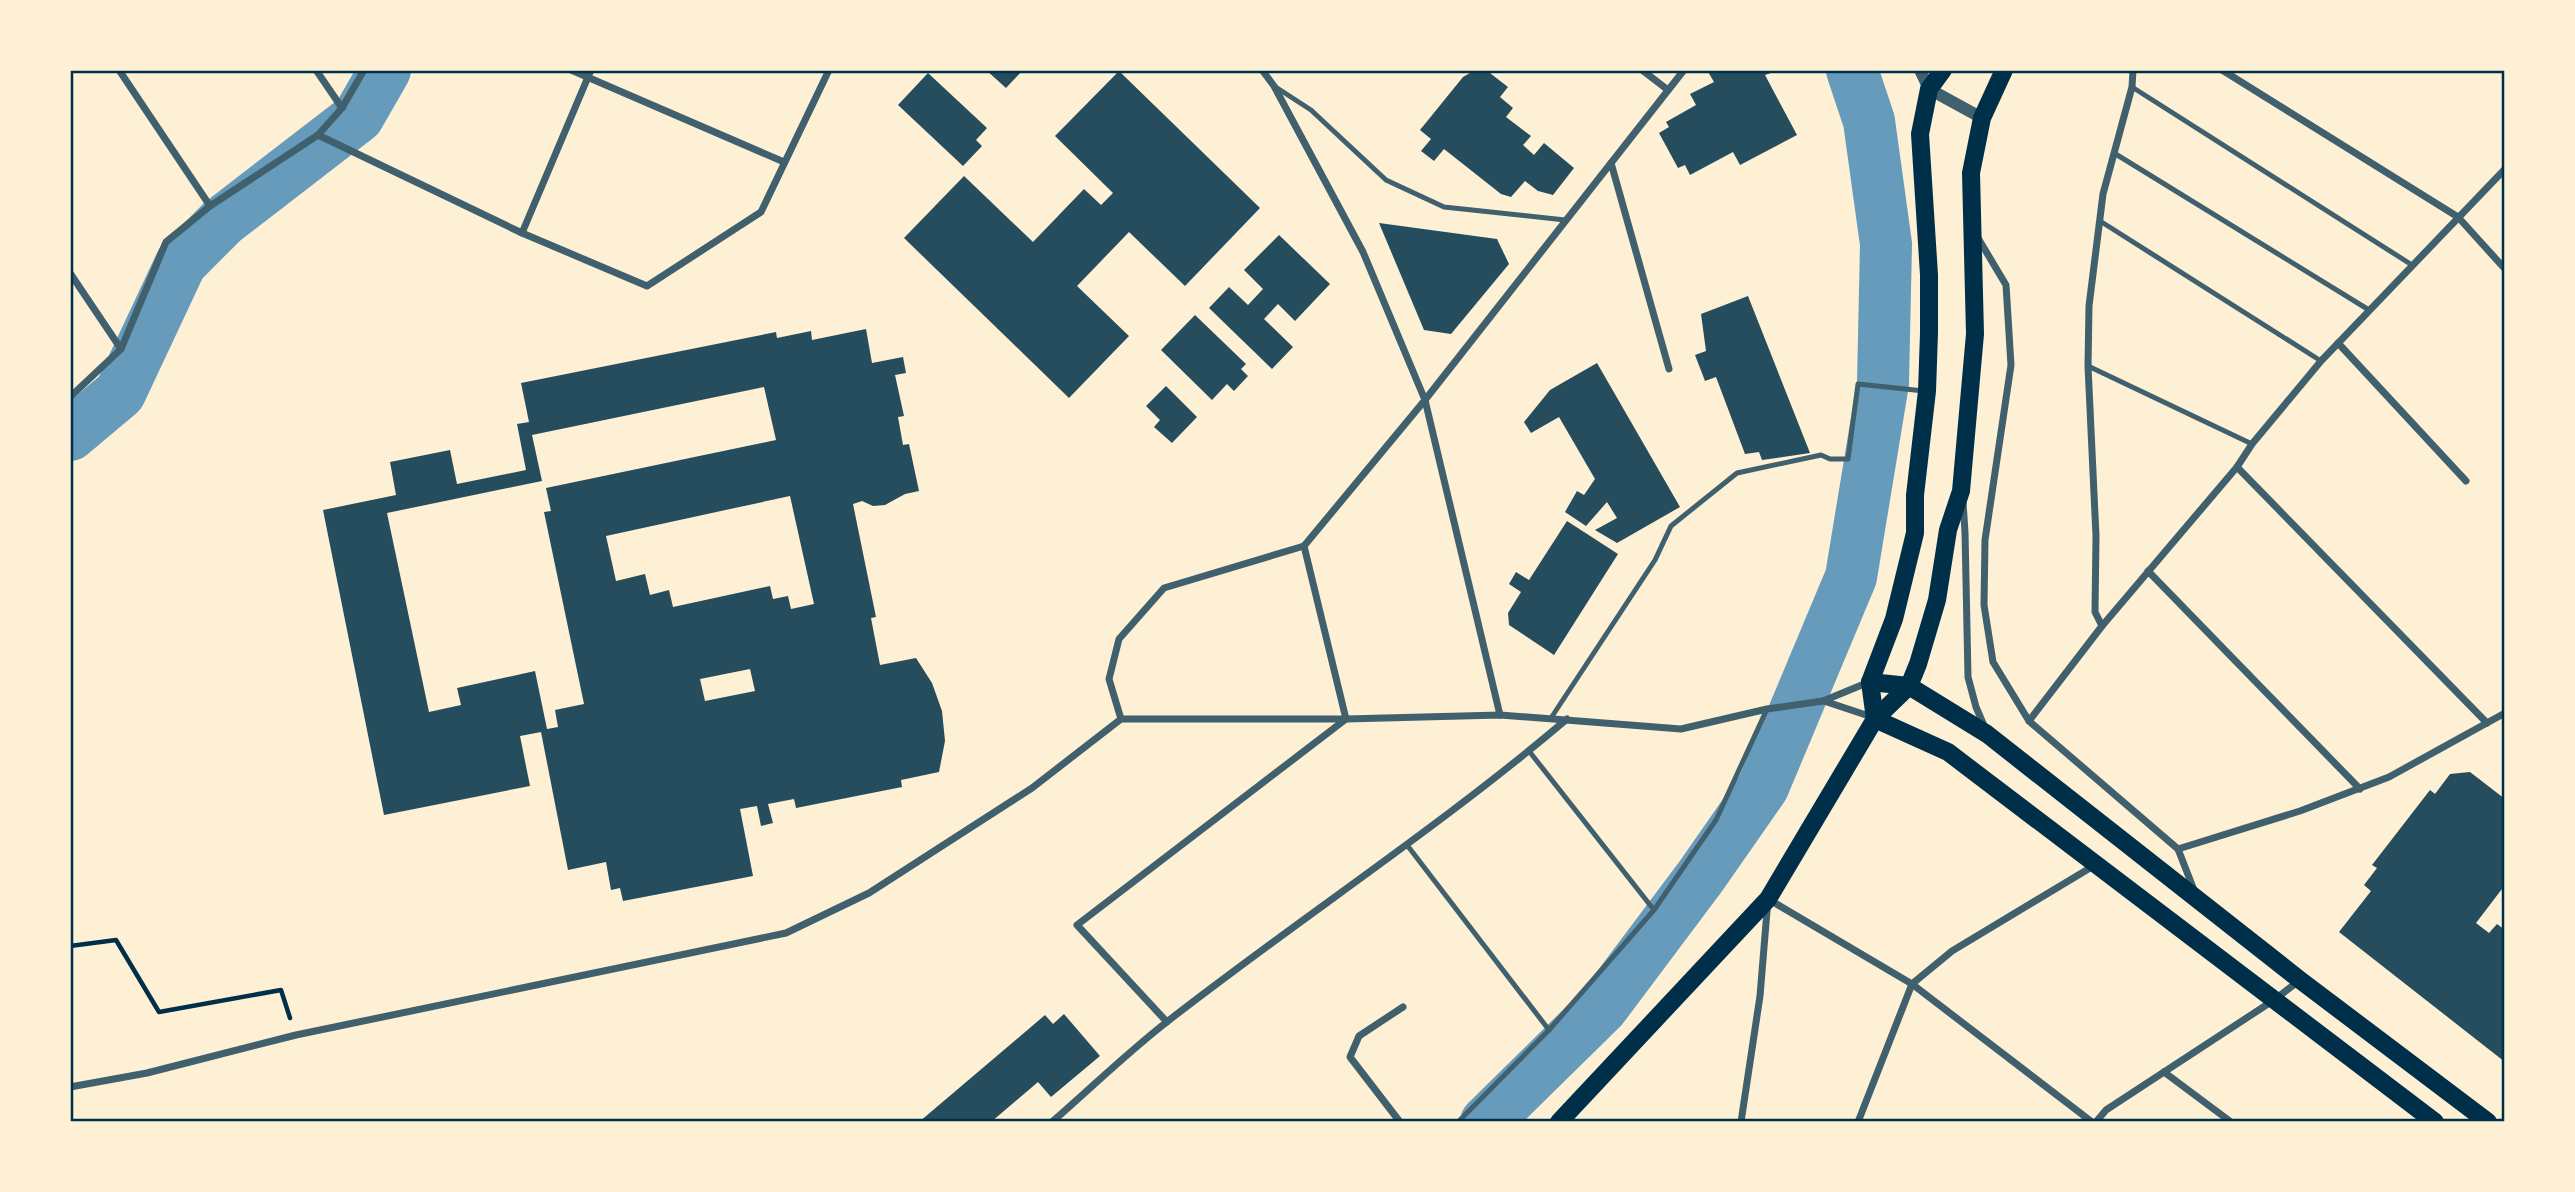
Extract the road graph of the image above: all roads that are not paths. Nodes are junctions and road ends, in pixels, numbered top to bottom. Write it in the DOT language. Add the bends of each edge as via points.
graph roads {
  1 [pos="119,70"];
  2 [pos="316,70"];
  3 [pos="364,70"];
  4 [pos="571,70"];
  5 [pos="829,70"];
  6 [pos="1262,70"];
  7 [pos="1642,70"];
  8 [pos="1684,70"];
  9 [pos="1920,70"];
  10 [pos="1943,70"];
  11 [pos="2004,70"];
  12 [pos="2133,70"];
  13 [pos="2222,70"];
  14 [pos="589,74"];
  15 [pos="1274,86"];
  16 [pos="2132,87"];
  17 [pos="1929,89"];
  18 [pos="1668,90"];
  19 [pos="342,108"];
  20 [pos="1982,118"];
  21 [pos="319,135"];
  22 [pos="2114,153"];
  23 [pos="784,162"];
  24 [pos="1611,163"];
  25 [pos="2505,169"];
  26 [pos="210,206"];
  27 [pos="2458,217"];
  28 [pos="1566,220"];
  29 [pos="2100,221"];
  30 [pos="1972,229"];
  31 [pos="522,233"];
  32 [pos="2412,265"];
  33 [pos="2505,269"];
  34 [pos="70,273"];
  35 [pos="2369,310"];
  36 [pos="2338,343"];
  37 [pos="121,349"];
  38 [pos="2320,361"];
  39 [pos="2088,366"];
  40 [pos="1669,369"];
  41 [pos="1925,391"];
  42 [pos="70,397"];
  43 [pos="1425,400"];
  44 [pos="2252,444"];
  45 [pos="2237,467"];
  46 [pos="2466,481"];
  47 [pos="1961,491"];
  48 [pos="1304,546"];
  49 [pos="2148,571"];
  50 [pos="2102,626"];
  51 [pos="1870,682"];
  52 [pos="1909,686"];
  53 [pos="1823,701"];
  54 [pos="1767,709"];
  55 [pos="2505,713"];
  56 [pos="1500,715"];
  57 [pos="1551,718"];
  58 [pos="1121,719"];
  59 [pos="1346,719"];
  60 [pos="1567,719"];
  61 [pos="1875,719"];
  62 [pos="2029,721"];
  63 [pos="2487,723"];
  64 [pos="1987,734"];
  65 [pos="1529,751"];
  66 [pos="2360,789"];
  67 [pos="1407,845"];
  68 [pos="2178,849"];
  69 [pos="2096,864"];
  70 [pos="2197,897"];
  71 [pos="1768,899"];
  72 [pos="1654,910"];
  73 [pos="2300,980"];
  74 [pos="1912,984"];
  75 [pos="2274,1000"];
  76 [pos="1403,1007"];
  77 [pos="1167,1022"];
  78 [pos="1549,1030"];
  79 [pos="2164,1072"];
  80 [pos="70,1087"];
  81 [pos="1052,1122"];
  82 [pos="1400,1122"];
  83 [pos="1458,1122"];
  84 [pos="1559,1122"];
  85 [pos="1741,1122"];
  86 [pos="1858,1122"];
  87 [pos="2094,1122"];
  88 [pos="2231,1122"];
  89 [pos="2435,1122"];
  90 [pos="2488,1122"];
  1 -- 26 [label="street"];
  2 -- 19 [label="street"];
  3 -- 19 [label="street"];
  4 -- 14 [label="street"];
  5 -- 23 [label="street"];
  6 -- 15 [label="street"];
  7 -- 18 [label="street"];
  8 -- 18 [label="street"];
  9 -- 17 [label="street"];
  10 -- 17 [label="main road"];
  11 -- 20 [label="main road"];
  12 -- 16 [label="street"];
  13 -- 27 [label="street"];
  14 -- 23 [label="street"];
  14 -- 31 [label="street"];
  15 -- 28 [label="lane" via="1311,110 1386,180 1421,197 1444,207"];
  15 -- 43 [label="street" via="1363,252"];
  16 -- 22 [label="street"];
  16 -- 32 [label="lane"];
  17 -- 20 [label="street"];
  17 -- 41 [label="main road" via="1920,134 1929,275"];
  18 -- 24 [label="street"];
  19 -- 21 [label="street"];
  20 -- 30 [label="main road" via="1970,173"];
  21 -- 26 [label="street"];
  21 -- 31 [label="street"];
  22 -- 29 [label="street"];
  22 -- 35 [label="lane"];
  23 -- 31 [label="street" via="761,212 647,286"];
  24 -- 28 [label="street"];
  24 -- 40 [label="street"];
  25 -- 27 [label="street"];
  26 -- 37 [label="street" via="166,242"];
  27 -- 32 [label="street"];
  27 -- 33 [label="street"];
  28 -- 43 [label="street"];
  29 -- 38 [label="lane"];
  29 -- 39 [label="street" via="2089,306"];
  30 -- 47 [label="main road" via="1974,364"];
  30 -- 62 [label="street" via="2006,285 2011,365 1985,540 1984,605 1993,662"];
  32 -- 35 [label="street"];
  34 -- 37 [label="street"];
  35 -- 36 [label="street"];
  36 -- 38 [label="street"];
  36 -- 46 [label="street"];
  37 -- 42 [label="street"];
  38 -- 44 [label="street"];
  39 -- 44 [label="lane"];
  39 -- 50 [label="street" via="2095,612"];
  41 -- 51 [label="main road" via="1915,533 1894,619"];
  41 -- 57 [label="lane" via="1858,384 1848,459 1821,455 1737,473 1685,513 1671,526 1655,559"];
  43 -- 48 [label="street"];
  43 -- 56 [label="street"];
  44 -- 45 [label="street"];
  45 -- 49 [label="street"];
  45 -- 63 [label="street"];
  47 -- 52 [label="main road" via="1948,530 1937,600"];
  47 -- 64 [label="street" via="1968,677"];
  48 -- 58 [label="street" via="1164,588 1119,639 1109,679"];
  48 -- 59 [label="street"];
  49 -- 50 [label="street"];
  49 -- 66 [label="street"];
  50 -- 62 [label="street"];
  51 -- 52 [label="main road"];
  51 -- 53 [label="street"];
  51 -- 61 [label="main road"];
  52 -- 61 [label="main road"];
  52 -- 64 [label="main road"];
  53 -- 54 [label="street"];
  53 -- 61 [label="street"];
  54 -- 60 [label="street" via="1681,729"];
  54 -- 72 [label="lane" via="1716,820"];
  55 -- 63 [label="street"];
  56 -- 57 [label="street"];
  56 -- 59 [label="street"];
  57 -- 60 [label="street"];
  58 -- 59 [label="street"];
  58 -- 80 [label="street" via="1032,788 869,893 786,933"];
  59 -- 77 [label="street" via="1077,925"];
  60 -- 65 [label="street"];
  61 -- 69 [label="main road" via="1948,752"];
  61 -- 71 [label="main road"];
  62 -- 68 [label="street"];
  63 -- 66 [label="street"];
  64 -- 70 [label="main road"];
  65 -- 67 [label="street"];
  65 -- 72 [label="lane"];
  66 -- 68 [label="street"];
  67 -- 77 [label="street"];
  67 -- 78 [label="lane"];
  68 -- 70 [label="street"];
  69 -- 74 [label="street" via="1952,951"];
  69 -- 75 [label="main road"];
  70 -- 73 [label="main road"];
  71 -- 74 [label="street"];
  71 -- 84 [label="main road"];
  71 -- 85 [label="street" via="1760,996"];
  72 -- 78 [label="lane"];
  73 -- 75 [label="street"];
  73 -- 90 [label="main road"];
  74 -- 86 [label="street"];
  74 -- 87 [label="street"];
  75 -- 79 [label="street"];
  75 -- 89 [label="main road"];
  76 -- 82 [label="street" via="1359,1036 1350,1057"];
  77 -- 81 [label="street"];
  78 -- 83 [label="lane"];
  79 -- 87 [label="street"];
  79 -- 88 [label="street"];
}
